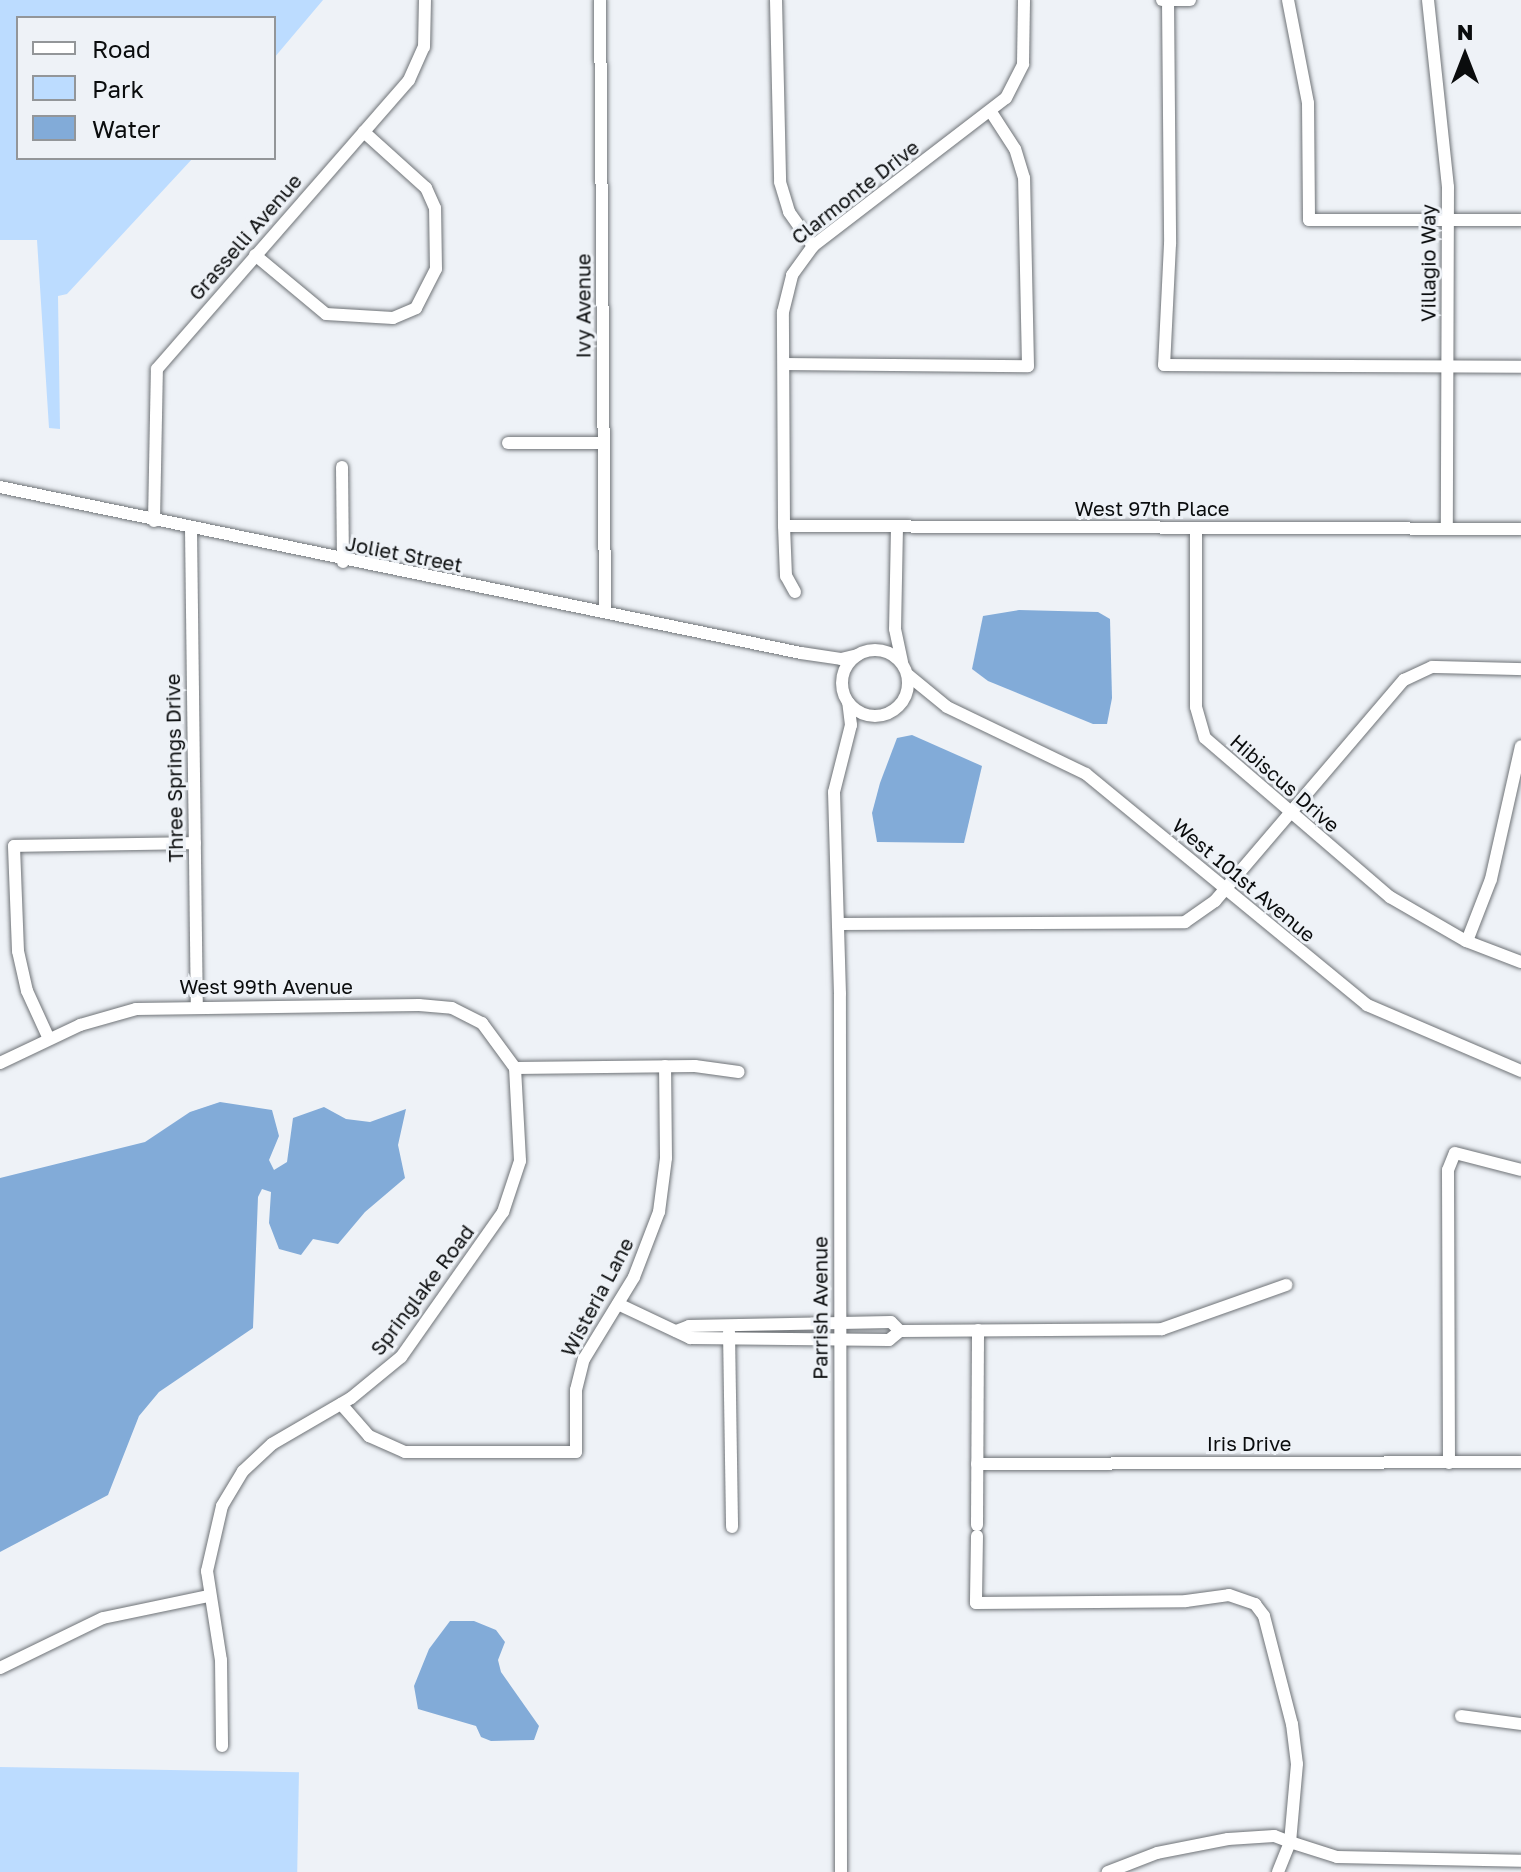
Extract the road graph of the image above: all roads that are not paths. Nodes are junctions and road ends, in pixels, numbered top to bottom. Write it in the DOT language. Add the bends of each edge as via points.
graph roads {
  1 [pos="425,0"];
  2 [pos="600,0"];
  3 [pos="776,0"];
  4 [pos="1024,0"];
  5 [pos="1162,0"];
  6 [pos="1168,0"];
  7 [pos="1190,0"];
  8 [pos="1288,0"];
  9 [pos="1428,0"];
  10 [pos="991,112"];
  11 [pos="364,132"];
  12 [pos="1448,220"];
  13 [pos="1521,220"];
  14 [pos="813,246"];
  15 [pos="255,255"];
  16 [pos="784,364"];
  17 [pos="1448,366"];
  18 [pos="1521,367"];
  19 [pos="508,443"];
  20 [pos="604,443"];
  21 [pos="342,467"];
  22 [pos="0,487"];
  23 [pos="154,521"];
  24 [pos="784,526"];
  25 [pos="897,527"];
  26 [pos="1196,528"];
  27 [pos="1447,528"];
  28 [pos="191,529"];
  29 [pos="1521,529"];
  30 [pos="343,562"];
  31 [pos="795,592"];
  32 [pos="605,612"];
  33 [pos="895,620"];
  34 [pos="801,653"];
  35 [pos="863,653"];
  36 [pos="1518,668"];
  37 [pos="905,670"];
  38 [pos="842,687"];
  39 [pos="848,702"];
  40 [pos="947,707"];
  41 [pos="896,710"];
  42 [pos="881,716"];
  43 [pos="845,746"];
  44 [pos="1521,746"];
  45 [pos="1289,813"];
  46 [pos="195,843"];
  47 [pos="1224,889"];
  48 [pos="839,924"];
  49 [pos="1467,941"];
  50 [pos="1521,962"];
  51 [pos="197,1006"];
  52 [pos="49,1039"];
  53 [pos="0,1063"];
  54 [pos="665,1066"];
  55 [pos="515,1068"];
  56 [pos="1521,1071"];
  57 [pos="739,1072"];
  58 [pos="1521,1170"];
  59 [pos="1286,1285"];
  60 [pos="618,1304"];
  61 [pos="978,1330"];
  62 [pos="729,1331"];
  63 [pos="841,1331"];
  64 [pos="341,1404"];
  65 [pos="1521,1462"];
  66 [pos="1449,1463"];
  67 [pos="977,1464"];
  68 [pos="732,1527"];
  69 [pos="208,1596"];
  70 [pos="0,1668"];
  71 [pos="1461,1716"];
  72 [pos="1521,1724"];
  73 [pos="222,1746"];
  74 [pos="1290,1842"];
  75 [pos="1521,1861"];
  76 [pos="841,1872"];
  77 [pos="1108,1872"];
  78 [pos="1278,1872"];
  1 -- 11 [label="street, Grasselli Avenue" via="421,61"];
  2 -- 20 [label="street, Ivy Avenue"];
  3 -- 14 [label="street" via="780,182 789,212"];
  4 -- 10 [label="street, Clarmonte Drive" via="1023,64 1011,91"];
  5 -- 6 [label="street"];
  6 -- 7 [label="street"];
  6 -- 17 [label="street" via="1170,244 1164,365"];
  8 -- 12 [label="street" via="1308,103 1309,220"];
  9 -- 12 [label="street, Villagio Way" via="1444,113"];
  10 -- 14 [label="street, Clarmonte Drive"];
  10 -- 16 [label="street" via="1015,149 1024,178 1028,366"];
  11 -- 15 [label="street, Grasselli Avenue"];
  11 -- 15 [label="street" via="426,188 435,208 436,269 416,308 393,318 326,314"];
  12 -- 13 [label="street"];
  12 -- 17 [label="street, Villagio Way"];
  14 -- 16 [label="street, Clarmonte Drive" via="796,265 785,294"];
  15 -- 23 [label="street, Grasselli Avenue" via="157,369"];
  16 -- 24 [label="street, Clarmonte Drive"];
  17 -- 18 [label="street"];
  17 -- 27 [label="street, Villagio Way"];
  19 -- 20 [label="street"];
  20 -- 32 [label="street, Ivy Avenue"];
  21 -- 30 [label="street"];
  22 -- 23 [label="street, Joliet Street"];
  23 -- 28 [label="street, Joliet Street"];
  24 -- 25 [label="street, West 97th Place"];
  24 -- 31 [label="street, Clarmonte Drive" via="786,576"];
  25 -- 26 [label="street, West 97th Place"];
  25 -- 33 [label="street"];
  26 -- 27 [label="street, West 97th Place"];
  26 -- 45 [label="street, Hibiscus Drive" via="1199,723 1216,750"];
  27 -- 29 [label="street, West 97th Place"];
  28 -- 30 [label="street, Joliet Street"];
  28 -- 46 [label="street, Three Springs Drive"];
  30 -- 32 [label="street, Joliet Street"];
  32 -- 34 [label="street, Joliet Street"];
  33 -- 35 [label="street" via="886,639"];
  33 -- 37 [label="street"];
  34 -- 35 [label="street, Joliet Street" via="841,659"];
  34 -- 38 [label="street, Joliet Street" via="831,668"];
  35 -- 37 [label="street" via="890,653"];
  35 -- 38 [label="street" via="844,671"];
  36 -- 45 [label="street" via="1432,667 1410,676"];
  37 -- 40 [label="street, West 101st Avenue"];
  37 -- 41 [label="street" via="908,691"];
  38 -- 39 [label="street, Parrish Avenue"];
  39 -- 42 [label="street" via="865,715"];
  39 -- 43 [label="street, Parrish Avenue" via="851,719"];
  40 -- 41 [label="street, West 101st Avenue" via="918,701"];
  40 -- 47 [label="street, West 101st Avenue" via="1076,767"];
  41 -- 42 [label="street"];
  42 -- 43 [label="street" via="862,725"];
  43 -- 48 [label="street, Parrish Avenue" via="834,792"];
  44 -- 49 [label="street" via="1491,879"];
  45 -- 47 [label="street"];
  45 -- 49 [label="street, Hibiscus Drive" via="1390,897"];
  46 -- 51 [label="street, Three Springs Drive"];
  46 -- 52 [label="street" via="14,846 20,961"];
  47 -- 48 [label="street" via="1202,913 1172,925"];
  47 -- 56 [label="street, West 101st Avenue" via="1336,984 1375,1010"];
  48 -- 63 [label="street, Parrish Avenue"];
  49 -- 50 [label="street, Hibiscus Drive"];
  51 -- 52 [label="street, West 99th Avenue" via="124,1011"];
  51 -- 55 [label="street, West 99th Avenue" via="452,1008 491,1031"];
  52 -- 53 [label="street, West 99th Avenue"];
  54 -- 55 [label="street"];
  54 -- 57 [label="street"];
  54 -- 60 [label="street, Wisteria Lane" via="661,1201 646,1252"];
  55 -- 64 [label="street, Springlake Road" via="520,1161 509,1202 401,1357"];
  58 -- 66 [label="street" via="1455,1153 1448,1170"];
  59 -- 61 [label="street" via="1162,1329"];
  60 -- 62 [label="street" via="676,1331"];
  60 -- 64 [label="street, Wisteria Lane" via="590,1344 578,1376 576,1452 405,1452 369,1436"];
  61 -- 63 [label="street" via="900,1331 889,1340"];
  61 -- 67 [label="street"];
  62 -- 63 [label="street"];
  62 -- 68 [label="street"];
  63 -- 76 [label="street, Parrish Avenue"];
  64 -- 69 [label="street, Springlake Road" via="272,1444 235,1482 210,1543"];
  65 -- 66 [label="street, Iris Drive"];
  66 -- 67 [label="street, Iris Drive"];
  67 -- 74 [label="street" via="976,1603 1186,1601 1229,1595 1255,1604 1274,1647 1292,1724 1297,1764"];
  69 -- 70 [label="street" via="103,1618"];
  69 -- 73 [label="street, Springlake Road" via="221,1660"];
  71 -- 72 [label="street"];
  74 -- 75 [label="street" via="1337,1857"];
  74 -- 77 [label="street" via="1274,1836 1228,1839 1157,1853"];
  74 -- 78 [label="street"];
}
